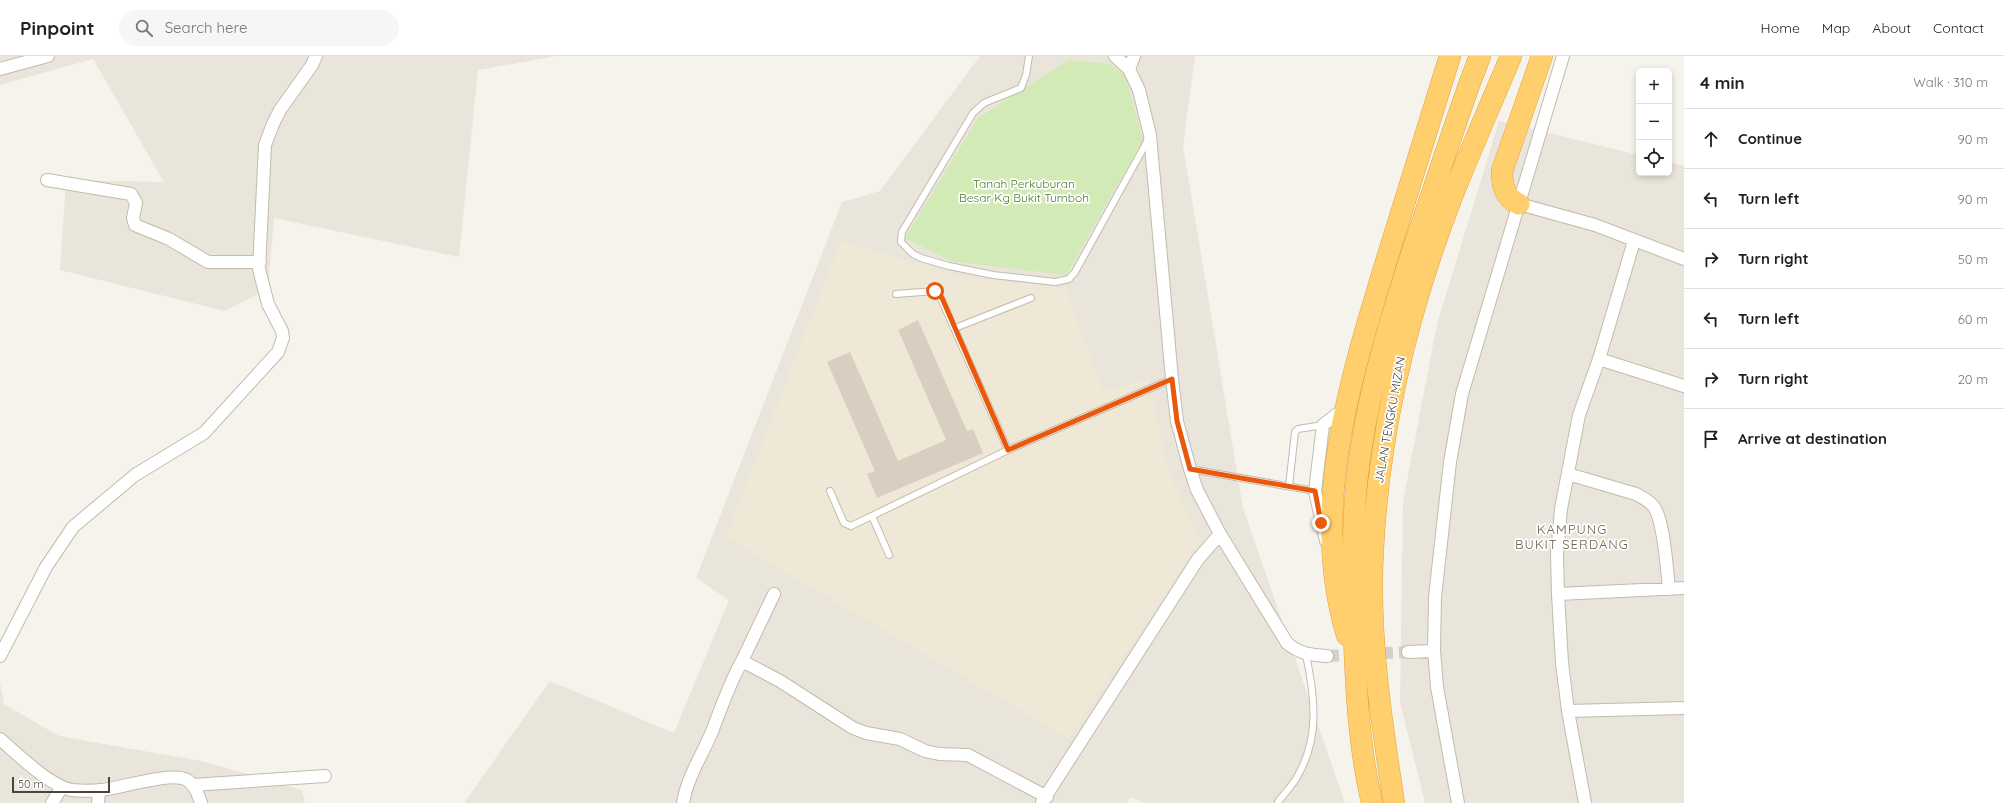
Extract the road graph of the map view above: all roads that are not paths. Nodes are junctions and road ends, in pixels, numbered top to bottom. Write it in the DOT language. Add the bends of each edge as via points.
graph roads {
  1 [pos="48,56"];
  2 [pos="316,56"];
  3 [pos="1029,56"];
  4 [pos="1115,56"];
  5 [pos="1134,56"];
  6 [pos="1450,56"];
  7 [pos="1480,56"];
  8 [pos="1496,56"];
  9 [pos="1511,56"];
  10 [pos="1542,56"];
  11 [pos="1562,56"];
  12 [pos="0,69"];
  13 [pos="1129,69"];
  14 [pos="1150,135"];
  15 [pos="47,180"];
  16 [pos="1451,200"];
  17 [pos="1519,204"];
  18 [pos="1634,241"];
  19 [pos="1684,259"];
  20 [pos="260,262"];
  21 [pos="896,294"];
  22 [pos="1031,298"];
  23 [pos="955,328"];
  24 [pos="1599,359"];
  25 [pos="1172,379"];
  26 [pos="1684,386"];
  27 [pos="1347,407"];
  28 [pos="1323,425"];
  29 [pos="1008,450"];
  30 [pos="1190,469"];
  31 [pos="1568,474"];
  32 [pos="1289,486"];
  33 [pos="830,491"];
  34 [pos="1315,491"];
  35 [pos="872,516"];
  36 [pos="1220,534"];
  37 [pos="889,555"];
  38 [pos="1331,557"];
  39 [pos="1684,588"];
  40 [pos="1669,589"];
  41 [pos="774,594"];
  42 [pos="1558,594"];
  43 [pos="1434,651"];
  44 [pos="1408,652"];
  45 [pos="1306,655"];
  46 [pos="0,656"];
  47 [pos="1327,656"];
  48 [pos="742,661"];
  49 [pos="1355,661"];
  50 [pos="1684,708"];
  51 [pos="1568,711"];
  52 [pos="0,738"];
  53 [pos="325,776"];
  54 [pos="193,785"];
  55 [pos="62,787"];
  56 [pos="99,790"];
  57 [pos="1044,800"];
  58 [pos="1278,802"];
  59 [pos="1395,802"];
  60 [pos="52,803"];
  61 [pos="98,803"];
  62 [pos="201,803"];
  63 [pos="683,803"];
  64 [pos="1372,803"];
  65 [pos="1458,803"];
  66 [pos="1585,803"];
  1 -- 12 [label="street"];
  2 -- 20 [label="street" via="280,110 265,145"];
  3 -- 14 [label="lane" via="1021,88 984,103 973,113 925,192 902,232 901,242 913,254 932,262 993,275 1055,282 1069,279"];
  4 -- 13 [label="street"];
  5 -- 13 [label="street"];
  6 -- 27 [label="highway" via="1384,268"];
  7 -- 49 [label="highway, JALAN TENGKU MIZAN" via="1392,313 1374,382 1360,450 1354,506"];
  8 -- 16 [label="highway" via="1477,106"];
  9 -- 16 [label="highway, JALAN TENGKU MIZAN"];
  10 -- 17 [label="highway" via="1502,171 1502,184 1506,194"];
  11 -- 17 [label="street"];
  13 -- 14 [label="street" via="1139,90"];
  14 -- 25 [label="street"];
  15 -- 20 [label="street" via="131,194 136,203 133,218 135,225 169,239 208,262"];
  16 -- 59 [label="highway, JALAN TENGKU MIZAN" via="1400,360 1385,432 1376,500 1372,594 1375,656 1382,730"];
  17 -- 18 [label="street" via="1595,225"];
  17 -- 43 [label="street" via="1462,394 1443,520"];
  18 -- 19 [label="street"];
  18 -- 24 [label="street"];
  20 -- 46 [label="street" via="259,269 268,304 282,331 283,338 278,352 204,433 135,475 73,527 46,567"];
  21 -- 23 [label="lane" via="935,291 939,294"];
  22 -- 23 [label="lane"];
  23 -- 29 [label="lane"];
  24 -- 26 [label="street"];
  24 -- 31 [label="street" via="1579,416"];
  25 -- 29 [label="lane"];
  25 -- 30 [label="street" via="1177,421"];
  27 -- 28 [label="street"];
  27 -- 38 [label="highway" via="1335,464 1331,508"];
  28 -- 32 [label="lane" via="1298,429 1295,432"];
  28 -- 34 [label="street"];
  29 -- 35 [label="lane"];
  30 -- 32 [label="lane"];
  30 -- 36 [label="street" via="1197,490"];
  31 -- 40 [label="street" via="1636,494 1654,507 1661,524"];
  31 -- 42 [label="street" via="1559,532"];
  32 -- 34 [label="lane"];
  33 -- 35 [label="lane" via="844,523 851,526"];
  34 -- 38 [label="street"];
  35 -- 37 [label="lane"];
  36 -- 45 [label="street" via="1287,643"];
  36 -- 57 [label="street" via="1198,559"];
  38 -- 49 [label="highway" via="1339,608"];
  39 -- 40 [label="street"];
  40 -- 42 [label="street"];
  41 -- 48 [label="street"];
  42 -- 51 [label="street"];
  43 -- 44 [label="street"];
  43 -- 65 [label="street" via="1437,687"];
  45 -- 47 [label="street"];
  45 -- 58 [label="lane" via="1313,689 1315,720 1310,750 1297,778"];
  48 -- 57 [label="street" via="780,680 852,728 900,739 925,751 968,755"];
  48 -- 63 [label="street" via="690,779"];
  49 -- 64 [label="highway, JALAN TENGKU MIZAN" via="1361,737"];
  50 -- 51 [label="street"];
  51 -- 66 [label="street"];
  52 -- 55 [label="street"];
  53 -- 54 [label="street"];
  54 -- 56 [label="street" via="174,777"];
  54 -- 62 [label="street"];
  55 -- 56 [label="street" via="72,790"];
  55 -- 60 [label="street"];
  56 -- 61 [label="street"];
}
